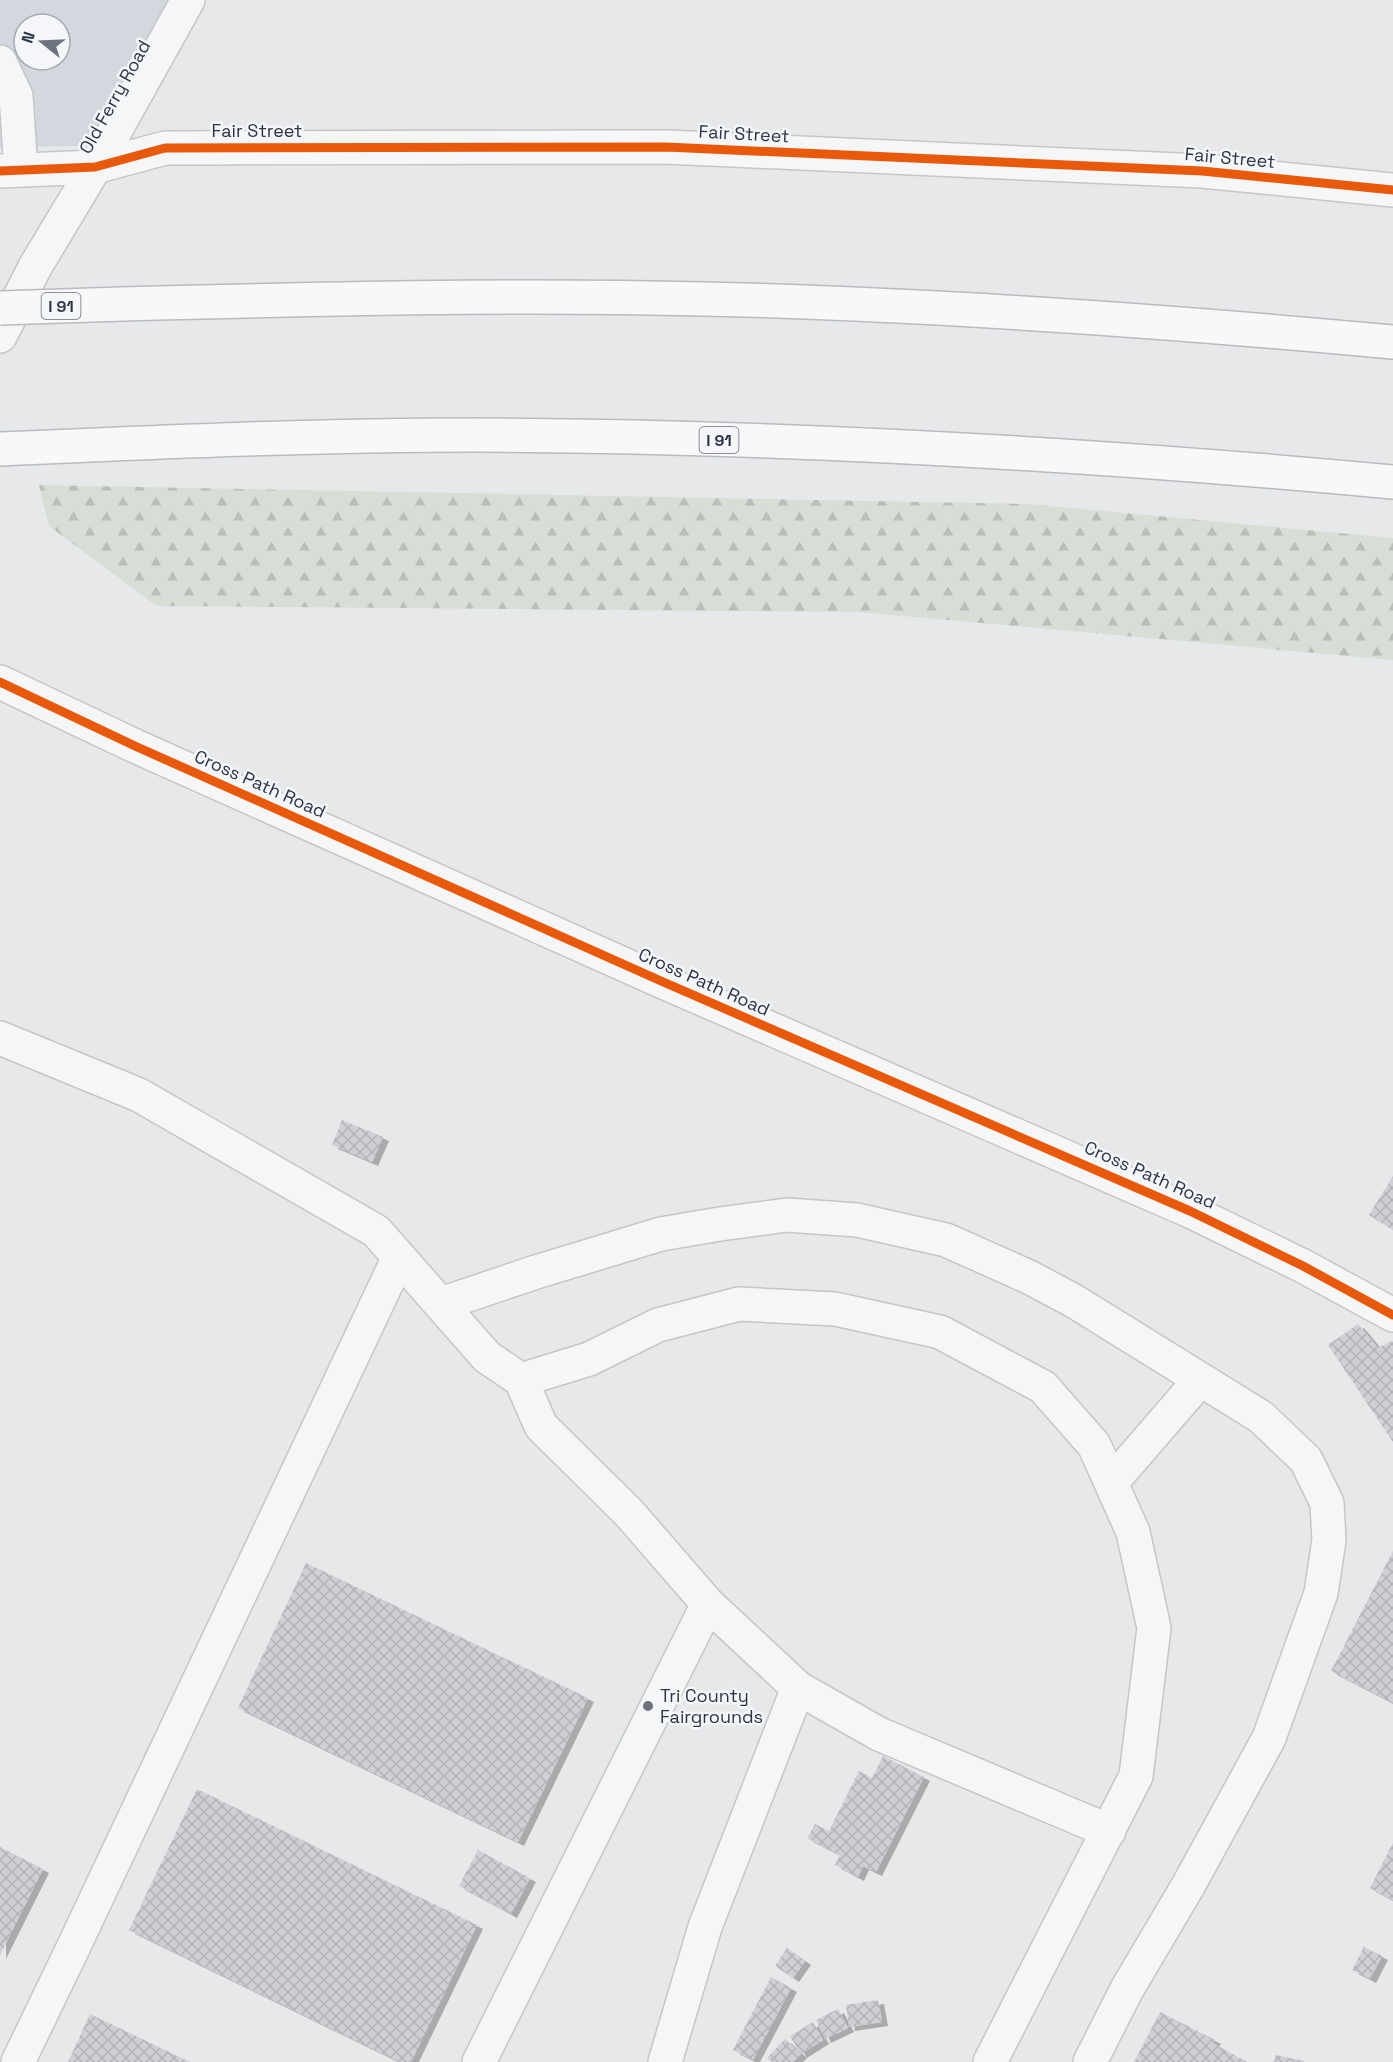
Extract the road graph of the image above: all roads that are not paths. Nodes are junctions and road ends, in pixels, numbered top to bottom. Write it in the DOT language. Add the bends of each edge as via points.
graph roads {
  1 [pos="188,0"];
  2 [pos="0,62"];
  3 [pos="94,167"];
  4 [pos="10,171"];
  5 [pos="1393,190"];
  6 [pos="0,308"];
  7 [pos="0,336"];
  8 [pos="1393,342"];
  9 [pos="0,449"];
  10 [pos="1393,482"];
  11 [pos="0,682"];
  12 [pos="0,1038"];
  13 [pos="399,1257"];
  14 [pos="441,1304"];
  15 [pos="1393,1315"];
  16 [pos="520,1380"];
  17 [pos="1200,1380"];
  18 [pos="1111,1483"];
  19 [pos="708,1604"];
  20 [pos="798,1688"];
  21 [pos="1108,1831"];
  22 [pos="18,2062"];
  23 [pos="479,2062"];
  24 [pos="665,2062"];
  25 [pos="990,2062"];
  26 [pos="1090,2062"];
  1 -- 3 [label="street, Old Ferry Road"];
  2 -- 4 [label="street" via="16,96"];
  3 -- 4 [label="street"];
  3 -- 5 [label="street, Fair Street" via="165,148 666,147 1202,171"];
  3 -- 7 [label="street, Old Ferry Road"];
  6 -- 8 [label="highway, I 91, bridge" via="577,297 819,302"];
  9 -- 10 [label="highway, I 91" via="348,437 606,437 1000,453"];
  11 -- 15 [label="street, Cross Path Road" via="661,981 1190,1211"];
  12 -- 13 [label="street" via="139,1095 376,1232"];
  13 -- 14 [label="street"];
  13 -- 22 [label="street"];
  14 -- 16 [label="street" via="487,1357"];
  14 -- 17 [label="street" via="661,1234 787,1215 857,1220 946,1240 1029,1278 1074,1301"];
  16 -- 18 [label="street" via="589,1359 658,1325 739,1304 834,1309 940,1332 1043,1387 1094,1445"];
  16 -- 19 [label="street" via="541,1426 629,1514"];
  17 -- 18 [label="street"];
  17 -- 26 [label="street" via="1261,1417 1306,1460 1327,1503 1329,1540 1321,1593 1269,1738 1126,1989"];
  18 -- 21 [label="street" via="1133,1532 1154,1628 1136,1776"];
  19 -- 20 [label="street"];
  19 -- 23 [label="street"];
  20 -- 21 [label="street" via="879,1734"];
  20 -- 24 [label="street" via="705,1927"];
  21 -- 25 [label="street"];
}
